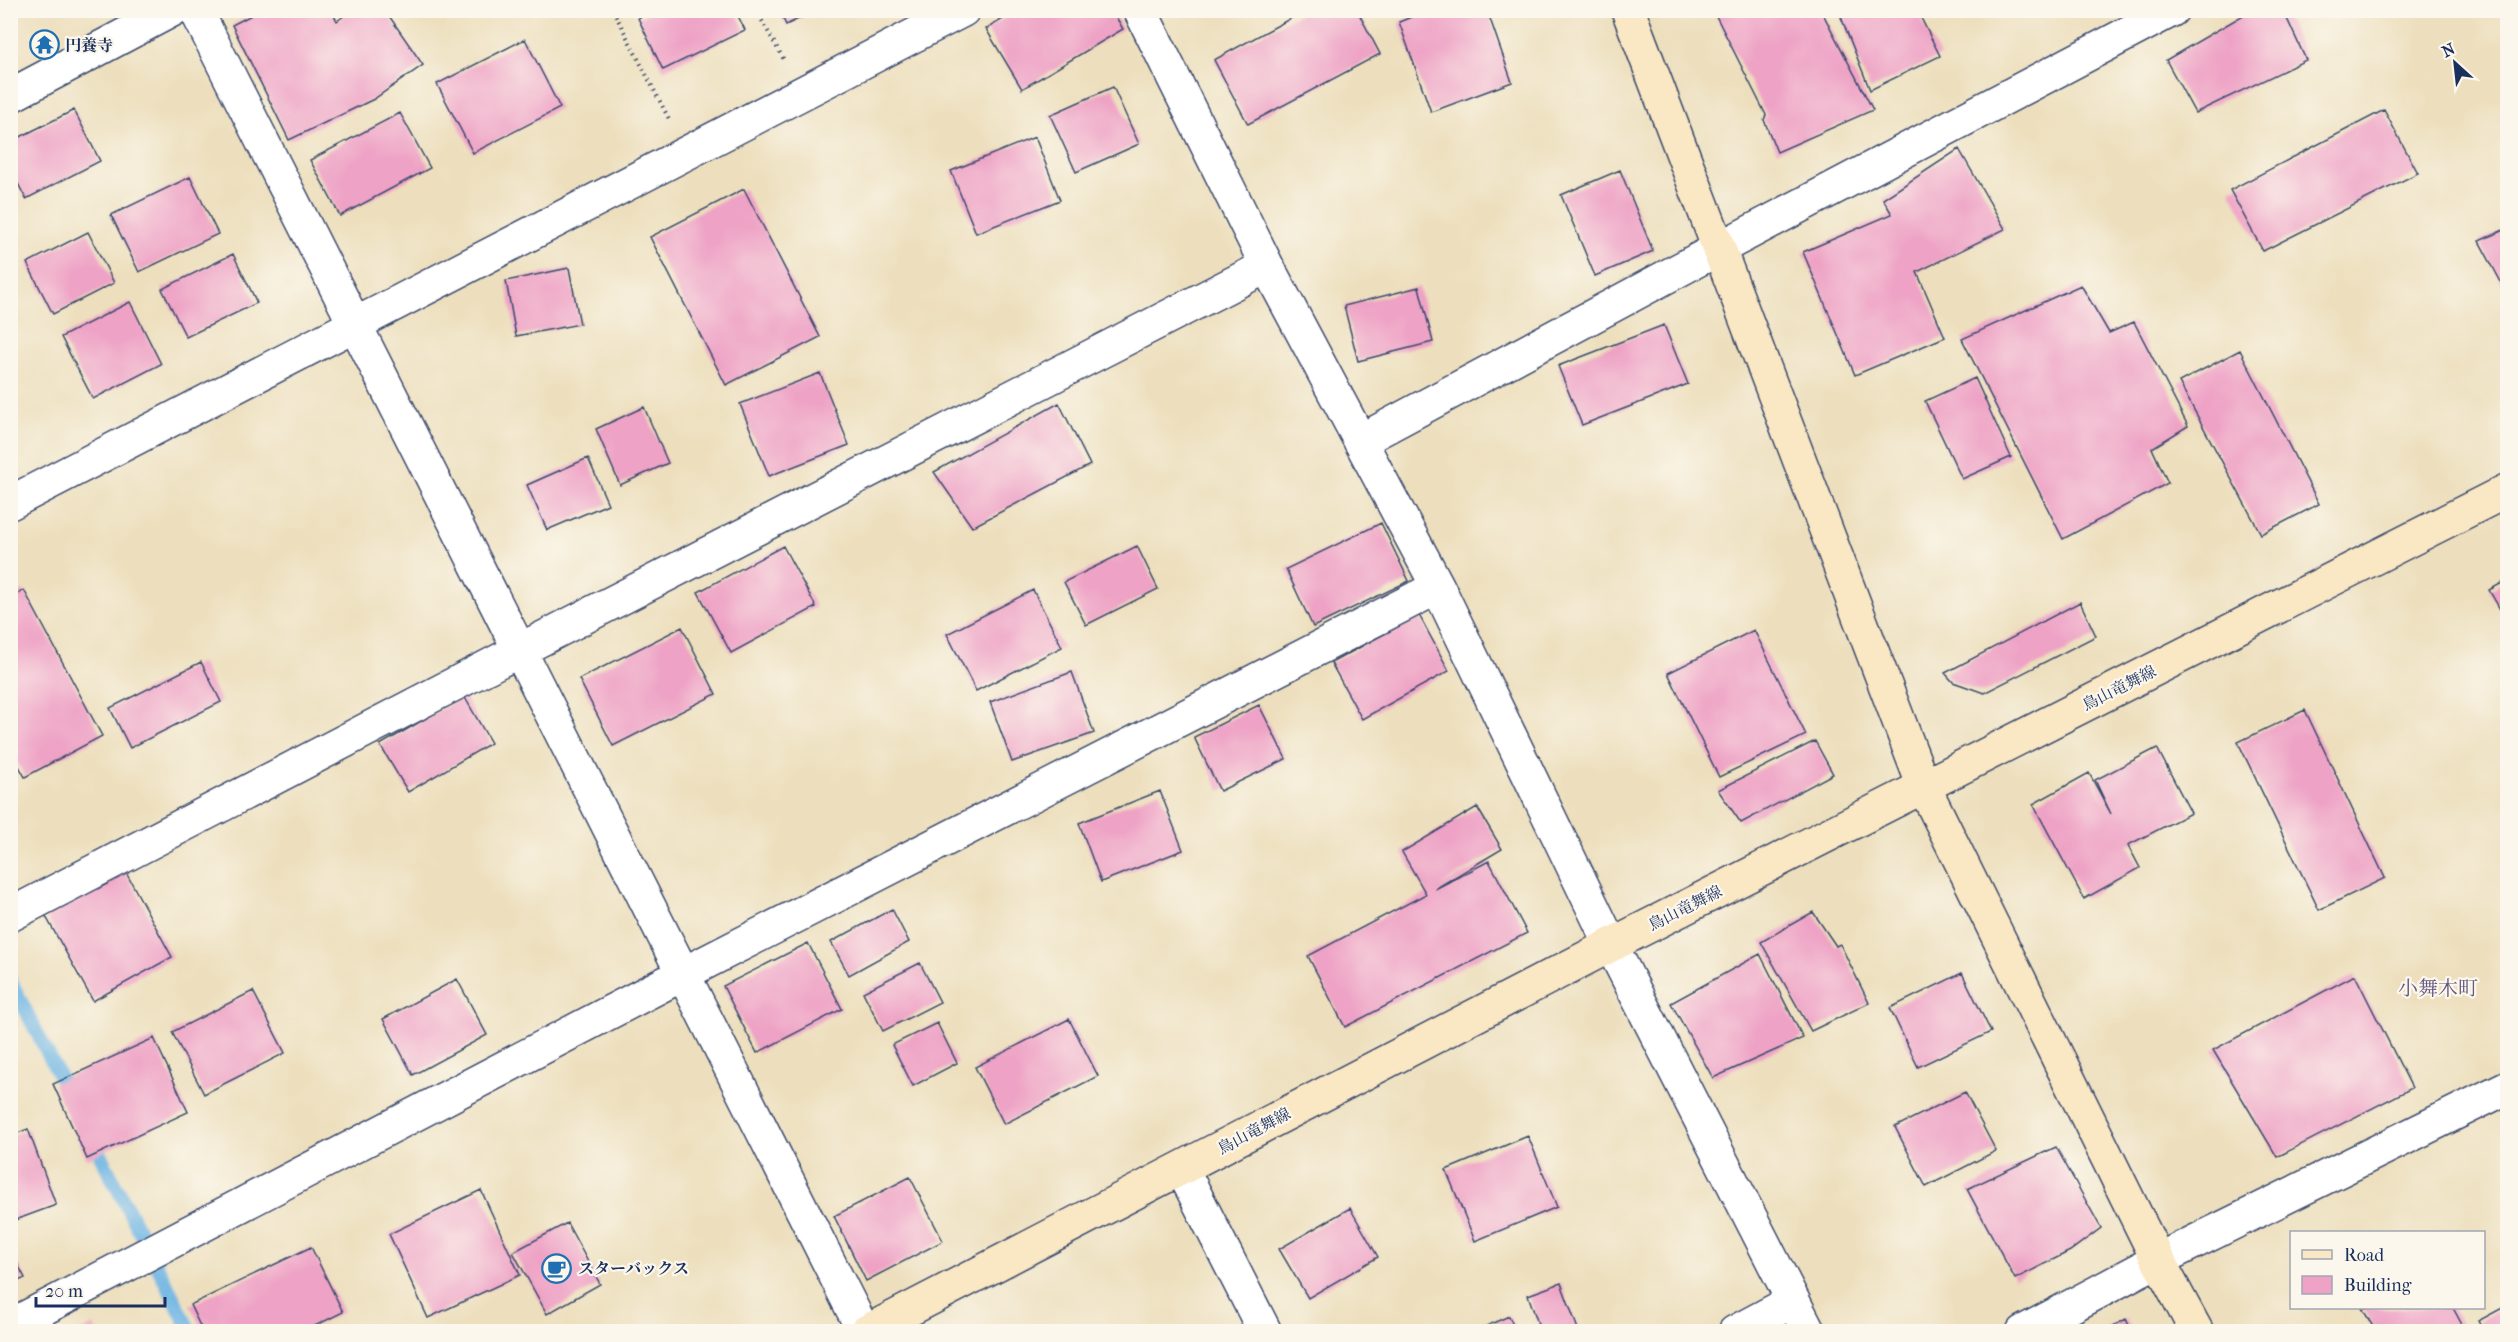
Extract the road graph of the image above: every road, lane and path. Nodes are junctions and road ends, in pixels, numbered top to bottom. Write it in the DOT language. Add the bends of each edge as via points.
graph roads {
  1 [pos="172,10"];
  2 [pos="196,10"];
  3 [pos="613,10"];
  4 [pos="756,10"];
  5 [pos="963,10"];
  6 [pos="1140,10"];
  7 [pos="1628,10"];
  8 [pos="2172,10"];
  9 [pos="803,94"];
  10 [pos="10,96"];
  11 [pos="687,153"];
  12 [pos="1718,249"];
  13 [pos="1267,266"];
  14 [pos="355,325"];
  15 [pos="1360,441"];
  16 [pos="2508,490"];
  17 [pos="10,503"];
  18 [pos="1438,587"];
  19 [pos="520,650"];
  20 [pos="1924,787"];
  21 [pos="10,915"];
  22 [pos="1611,945"];
  23 [pos="683,974"];
  24 [pos="2508,1087"];
  25 [pos="1182,1169"];
  26 [pos="2158,1260"];
  27 [pos="1793,1301"];
  28 [pos="10,1326"];
  29 [pos="865,1332"];
  30 [pos="1265,1332"];
  31 [pos="1736,1332"];
  32 [pos="1809,1332"];
  33 [pos="2023,1332"];
  34 [pos="2197,1332"];
  1 -- 10 [label="street"];
  2 -- 14 [label="street"];
  3 -- 11 [label="path"];
  4 -- 9 [label="path"];
  5 -- 9 [label="street"];
  6 -- 13 [label="street"];
  7 -- 12 [label="main road"];
  8 -- 12 [label="street"];
  9 -- 11 [label="street"];
  11 -- 14 [label="street"];
  12 -- 15 [label="street"];
  12 -- 20 [label="main road"];
  13 -- 15 [label="street"];
  13 -- 19 [label="street"];
  14 -- 17 [label="street"];
  14 -- 19 [label="street"];
  15 -- 18 [label="street"];
  16 -- 20 [label="main road, 鳥山竜舞線"];
  18 -- 22 [label="street"];
  18 -- 23 [label="street"];
  19 -- 21 [label="street"];
  19 -- 23 [label="street"];
  20 -- 22 [label="main road, 鳥山竜舞線"];
  20 -- 26 [label="main road"];
  22 -- 25 [label="main road, 鳥山竜舞線"];
  22 -- 27 [label="street"];
  23 -- 28 [label="street"];
  23 -- 29 [label="street"];
  24 -- 26 [label="street"];
  25 -- 29 [label="main road, 鳥山竜舞線"];
  25 -- 30 [label="street"];
  26 -- 33 [label="street"];
  26 -- 34 [label="main road"];
  27 -- 31 [label="street"];
  27 -- 32 [label="street"];
}
